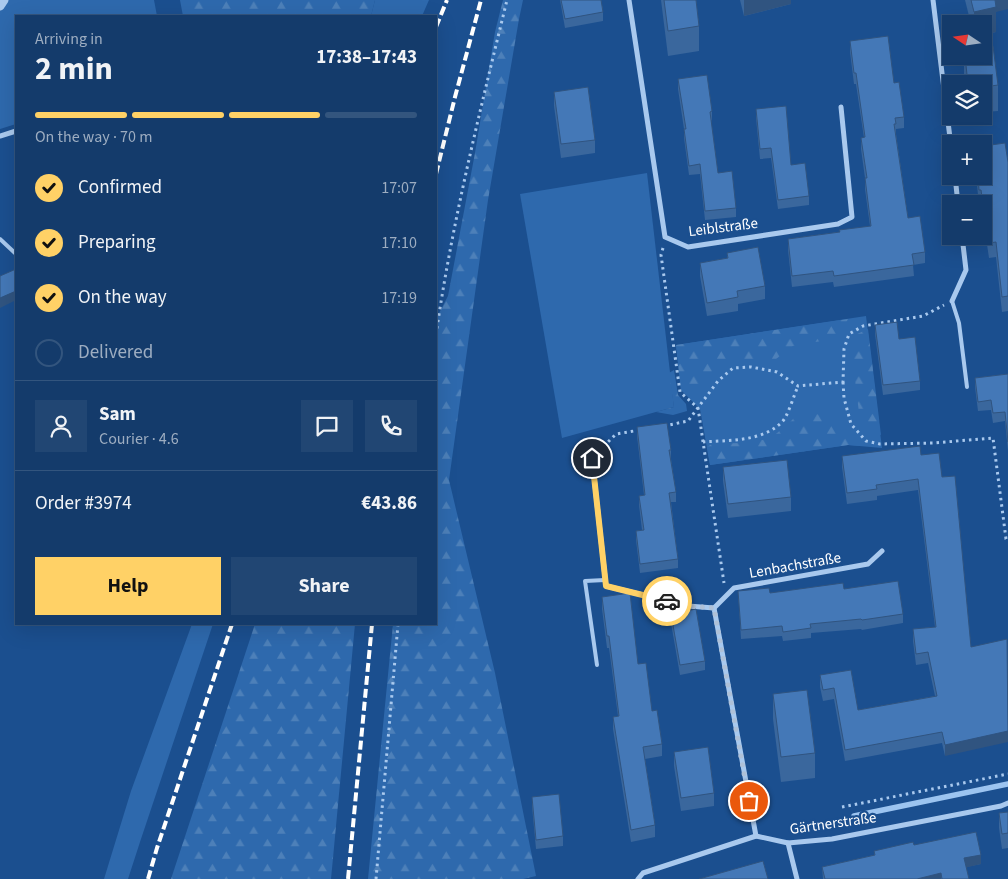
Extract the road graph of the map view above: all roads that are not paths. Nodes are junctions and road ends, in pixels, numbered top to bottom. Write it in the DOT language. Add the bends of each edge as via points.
graph roads {
  1 [pos="4,0"];
  2 [pos="629,0"];
  3 [pos="933,0"];
  4 [pos="0,6"];
  5 [pos="841,107"];
  6 [pos="15,131"];
  7 [pos="950,135"];
  8 [pos="0,136"];
  9 [pos="0,239"];
  10 [pos="963,245"];
  11 [pos="15,253"];
  12 [pos="952,301"];
  13 [pos="968,387"];
  14 [pos="592,458"];
  15 [pos="882,551"];
  16 [pos="605,580"];
  17 [pos="714,608"];
  18 [pos="597,665"];
  19 [pos="1008,803"];
  20 [pos="756,836"];
  21 [pos="788,843"];
  22 [pos="638,879"];
  23 [pos="797,879"];
  1 -- 4 [label="street"];
  2 -- 5 [label="street, Leiblstraße" via="665,237 688,247 838,224 852,217"];
  3 -- 7 [label="street"];
  6 -- 8 [label="street"];
  9 -- 11 [label="lane"];
  10 -- 12 [label="street" via="966,270"];
  12 -- 13 [label="lane" via="959,323"];
  14 -- 16 [label="street"];
  15 -- 17 [label="street, Lenbachstraße" via="868,564 734,588"];
  16 -- 17 [label="street" via="606,586 688,606"];
  16 -- 18 [label="lane" via="584,582"];
  17 -- 20 [label="street"];
  19 -- 21 [label="street, Gärtnerstraße" via="832,839"];
  20 -- 21 [label="street, Gärtnerstraße"];
  20 -- 22 [label="street" via="643,873"];
  21 -- 23 [label="street"];
}
